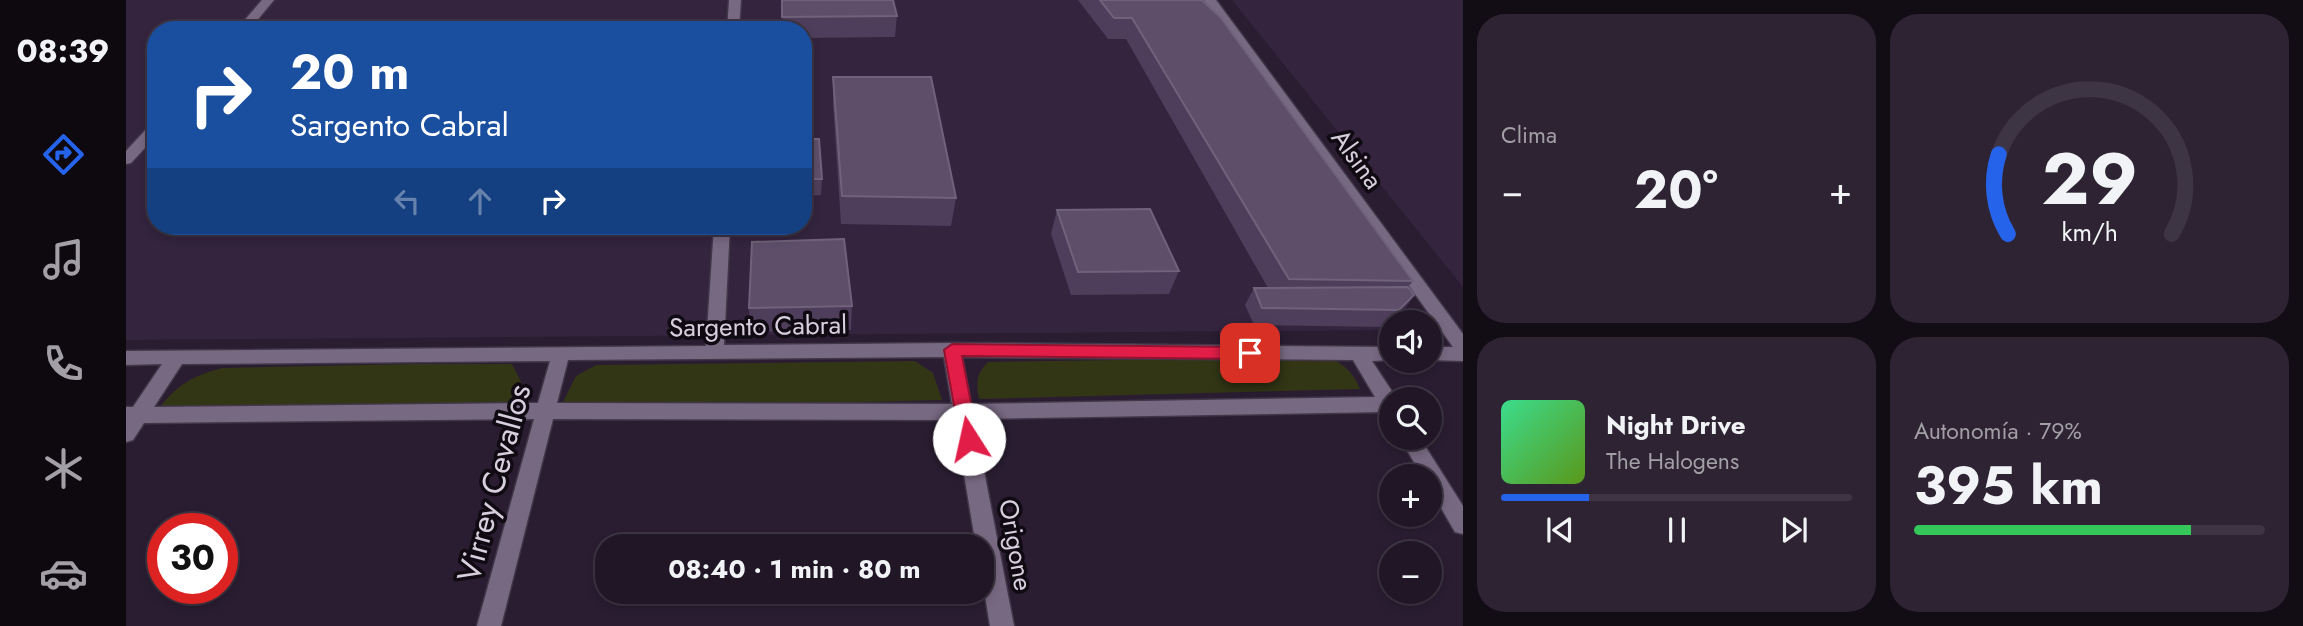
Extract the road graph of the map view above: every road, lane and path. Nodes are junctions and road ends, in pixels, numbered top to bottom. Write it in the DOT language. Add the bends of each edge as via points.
graph roads {
  1 [pos="268,0"];
  2 [pos="735,0"];
  3 [pos="1210,0"];
  4 [pos="250,21"];
  5 [pos="734,21"];
  6 [pos="147,137"];
  7 [pos="126,160"];
  8 [pos="722,235"];
  9 [pos="1463,347"];
  10 [pos="952,350"];
  11 [pos="715,352"];
  12 [pos="1358,354"];
  13 [pos="1379,354"];
  14 [pos="1442,354"];
  15 [pos="1463,354"];
  16 [pos="560,356"];
  17 [pos="126,358"];
  18 [pos="176,358"];
  19 [pos="1379,388"];
  20 [pos="1379,406"];
  21 [pos="546,411"];
  22 [pos="964,412"];
  23 [pos="132,415"];
  24 [pos="126,434"];
  25 [pos="1417,450"];
  26 [pos="1463,525"];
  27 [pos="489,626"];
  28 [pos="1002,626"];
  1 -- 4 [label="street"];
  2 -- 5 [label="street"];
  3 -- 9 [label="street, Alsina"];
  6 -- 7 [label="street"];
  8 -- 11 [label="street"];
  10 -- 11 [label="street, Sargento Cabral"];
  10 -- 12 [label="street, Sargento Cabral"];
  10 -- 22 [label="street, Origone"];
  11 -- 16 [label="street, Sargento Cabral"];
  12 -- 13 [label="street, Sargento Cabral"];
  12 -- 19 [label="street"];
  14 -- 15 [label="street"];
  16 -- 18 [label="street, Sargento Cabral"];
  16 -- 21 [label="street, Virrey Cevallos"];
  17 -- 18 [label="street, Sargento Cabral"];
  18 -- 23 [label="street"];
  20 -- 22 [label="street"];
  21 -- 22 [label="street"];
  21 -- 23 [label="street"];
  21 -- 27 [label="street, Virrey Cevallos"];
  22 -- 28 [label="street, Origone"];
  23 -- 24 [label="street"];
  25 -- 26 [label="street"];
}
